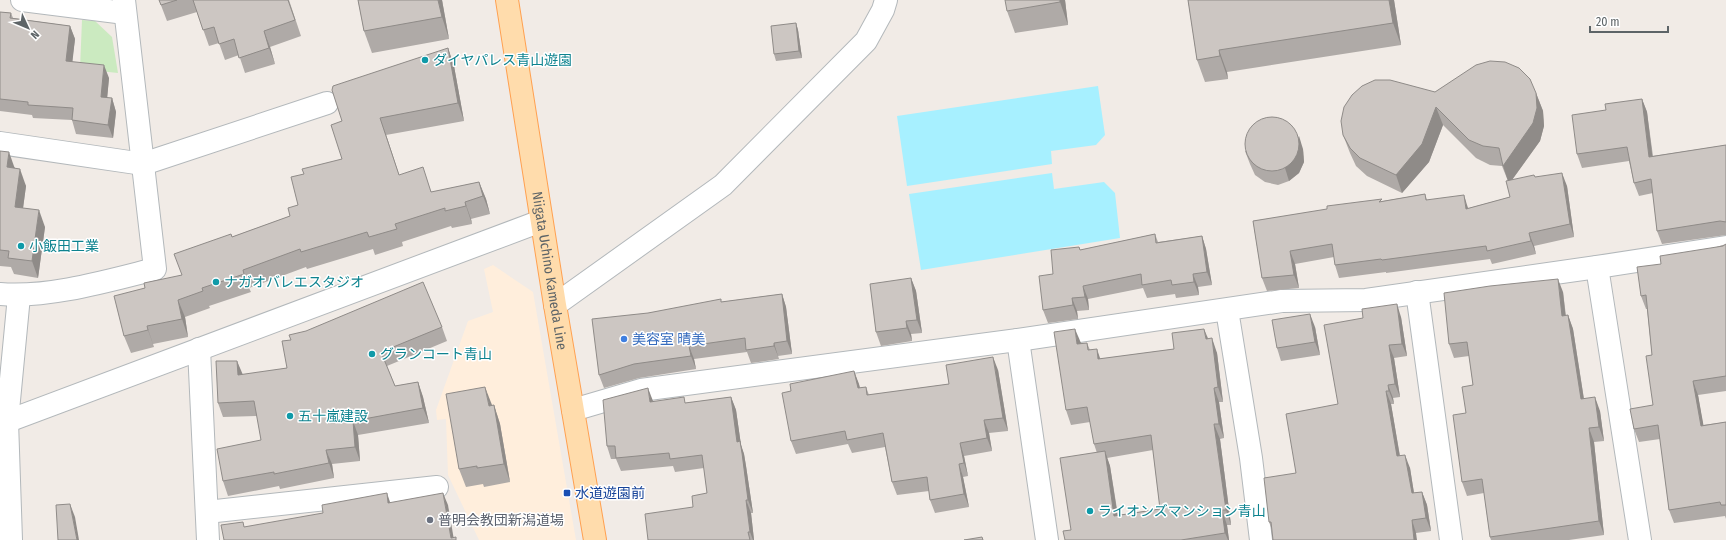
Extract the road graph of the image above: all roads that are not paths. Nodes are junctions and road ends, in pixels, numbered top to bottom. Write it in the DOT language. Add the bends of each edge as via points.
graph roads {
  1 [pos="22,0"];
  2 [pos="507,0"];
  3 [pos="886,0"];
  4 [pos="124,6"];
  5 [pos="327,103"];
  6 [pos="0,143"];
  7 [pos="143,164"];
  8 [pos="541,221"];
  9 [pos="1726,247"];
  10 [pos="1597,267"];
  11 [pos="1417,292"];
  12 [pos="10,295"];
  13 [pos="555,305"];
  14 [pos="1227,310"];
  15 [pos="1018,340"];
  16 [pos="199,349"];
  17 [pos="574,410"];
  18 [pos="3,423"];
  19 [pos="437,487"];
  20 [pos="207,512"];
  21 [pos="11,540"];
  22 [pos="208,540"];
  23 [pos="595,540"];
  24 [pos="1047,540"];
  25 [pos="1261,540"];
  26 [pos="1451,540"];
  27 [pos="1640,540"];
  1 -- 4 [label="street"];
  2 -- 8 [label="main road, Niigata Uchino Kameda Line"];
  3 -- 13 [label="street" via="866,42 723,185"];
  4 -- 7 [label="street"];
  5 -- 7 [label="street"];
  6 -- 7 [label="street"];
  7 -- 12 [label="street" via="155,269 84,286"];
  8 -- 13 [label="main road, Niigata Uchino Kameda Line"];
  8 -- 16 [label="street"];
  9 -- 10 [label="street"];
  10 -- 11 [label="street"];
  10 -- 27 [label="street"];
  11 -- 14 [label="street" via="1366,300 1282,301"];
  11 -- 26 [label="street"];
  12 -- 18 [label="street"];
  13 -- 17 [label="main road, Niigata Uchino Kameda Line"];
  14 -- 15 [label="street"];
  14 -- 25 [label="street" via="1251,458"];
  15 -- 17 [label="street" via="641,390"];
  15 -- 24 [label="street"];
  16 -- 18 [label="street"];
  16 -- 20 [label="street"];
  17 -- 23 [label="main road, Niigata Uchino Kameda Line"];
  18 -- 21 [label="street"];
  19 -- 20 [label="street"];
  20 -- 22 [label="street"];
}
